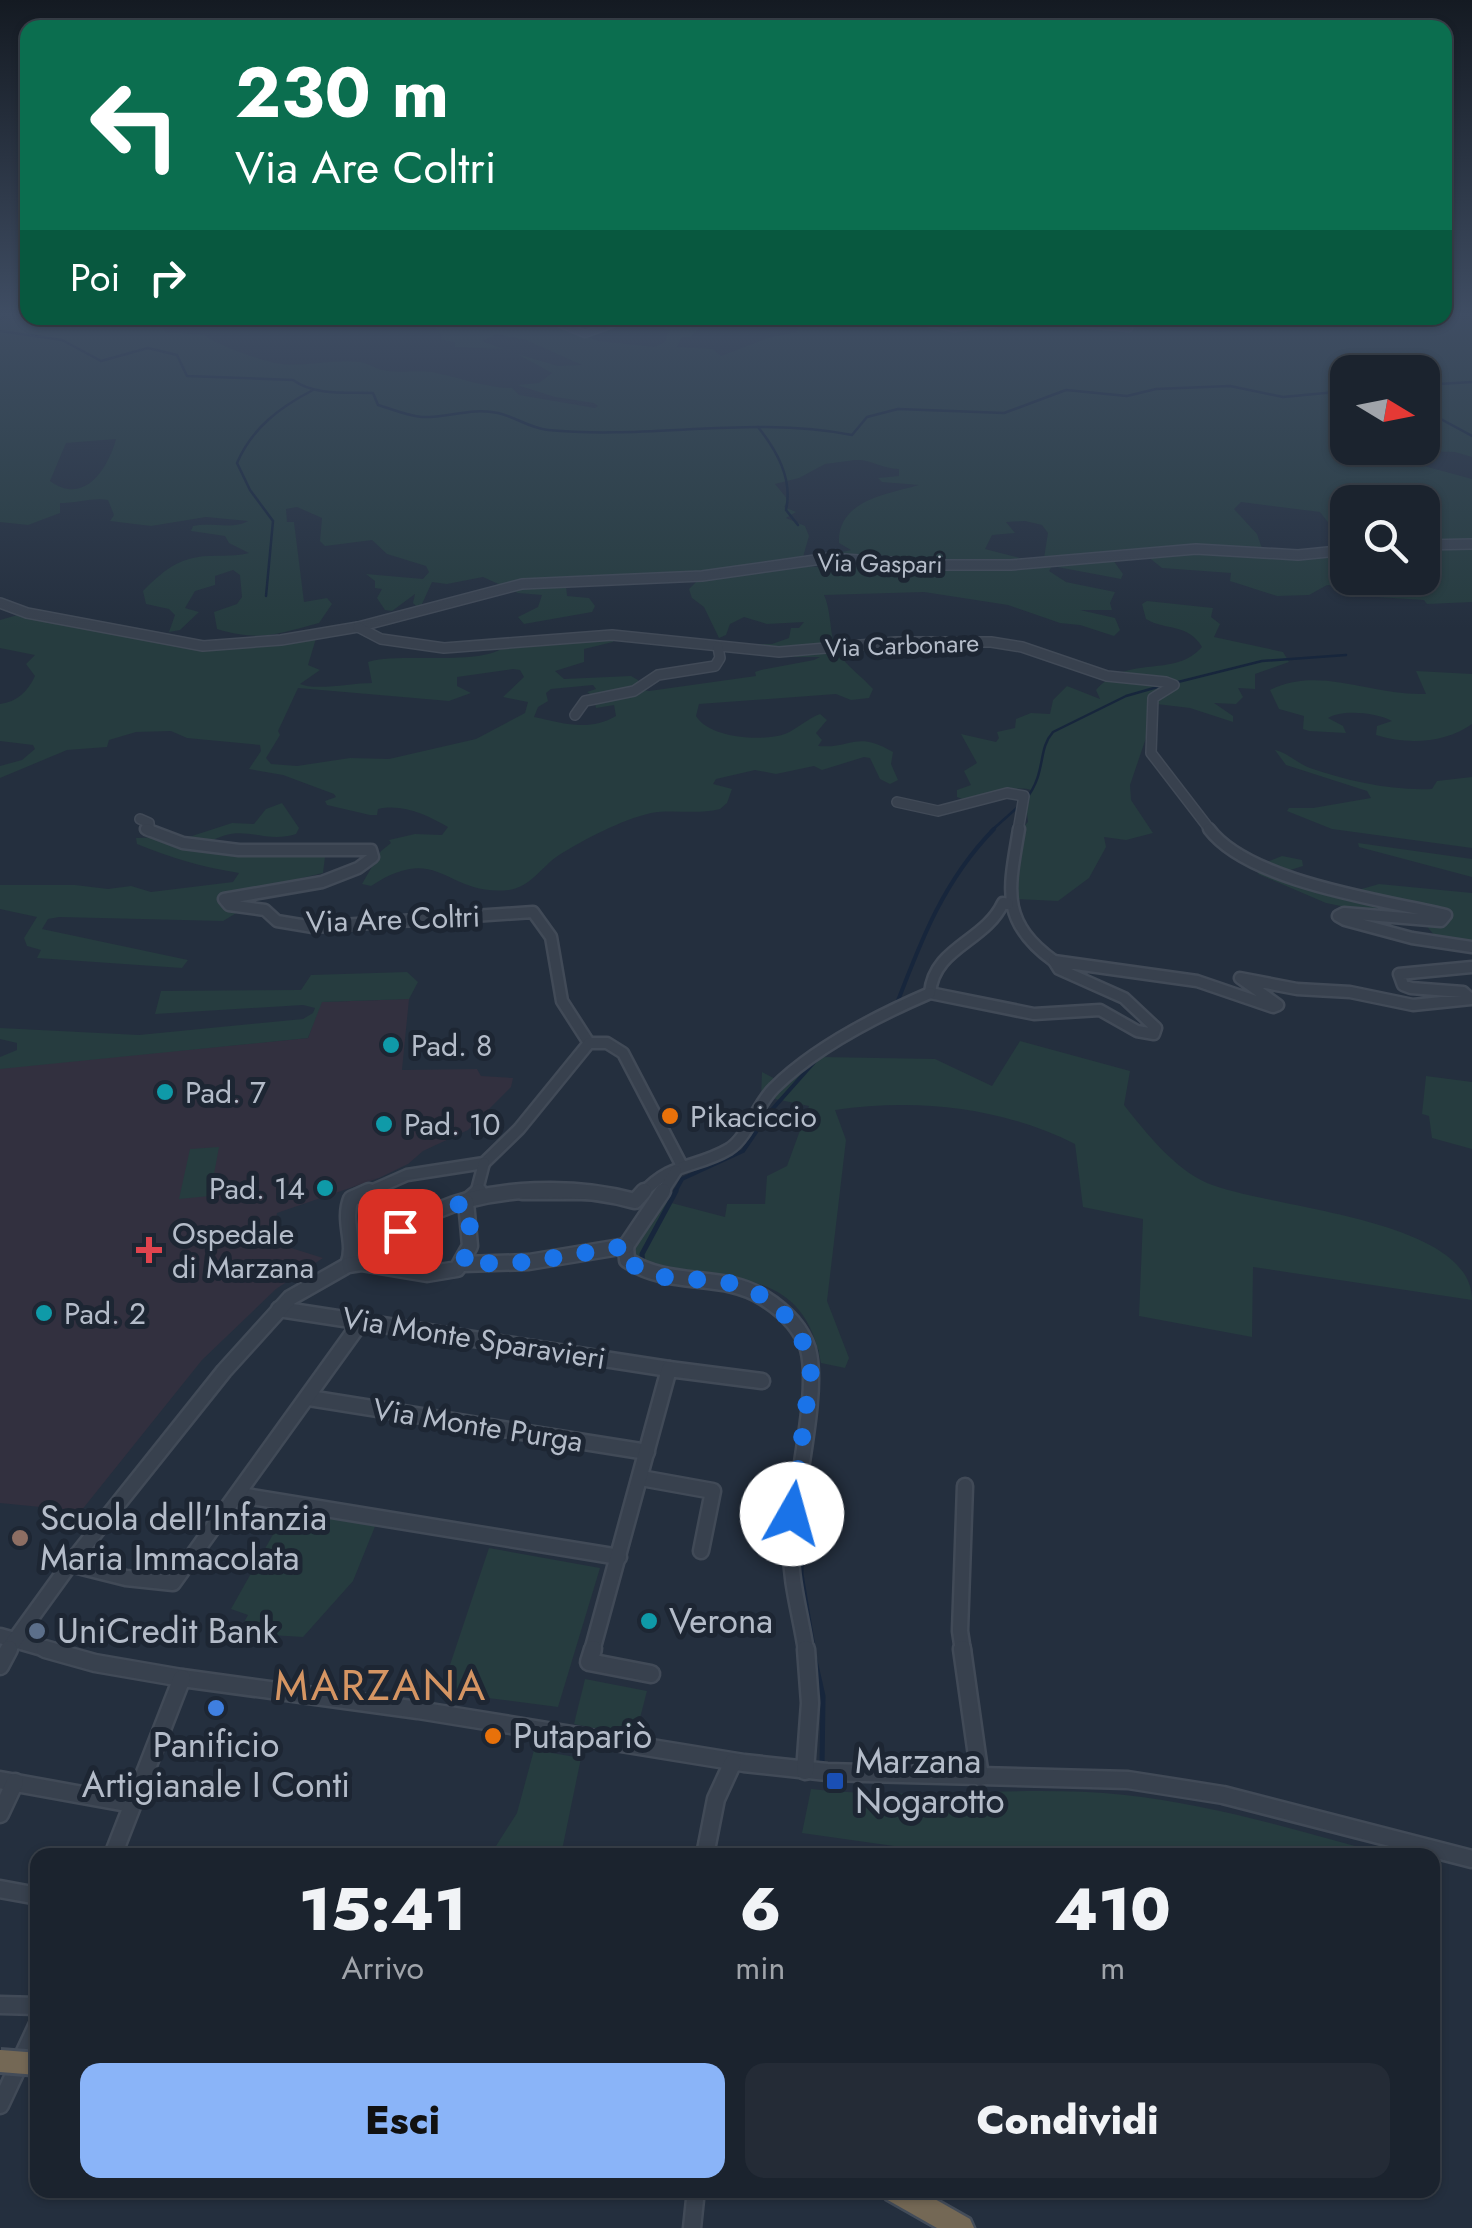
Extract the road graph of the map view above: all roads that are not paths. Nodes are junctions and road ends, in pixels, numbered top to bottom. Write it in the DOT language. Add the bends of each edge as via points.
graph roads {
  1 [pos="1472,544"];
  2 [pos="1440,545"];
  3 [pos="1330,552"];
  4 [pos="0,604"];
  5 [pos="358,627"];
  6 [pos="718,646"];
  7 [pos="575,715"];
  8 [pos="897,802"];
  9 [pos="140,820"];
  10 [pos="1008,905"];
  11 [pos="1472,947"];
  12 [pos="1054,961"];
  13 [pos="1472,967"];
  14 [pos="930,993"];
  15 [pos="589,1043"];
  16 [pos="484,1163"];
  17 [pos="682,1166"];
  18 [pos="466,1202"];
  19 [pos="389,1238"];
  20 [pos="626,1246"];
  21 [pos="463,1264"];
  22 [pos="348,1265"];
  23 [pos="278,1309"];
  24 [pos="361,1322"];
  25 [pos="669,1369"];
  26 [pos="762,1381"];
  27 [pos="309,1398"];
  28 [pos="648,1452"];
  29 [pos="641,1478"];
  30 [pos="966,1486"];
  31 [pos="240,1495"];
  32 [pos="701,1552"];
  33 [pos="619,1557"];
  34 [pos="70,1564"];
  35 [pos="6,1638"];
  36 [pos="0,1666"];
  37 [pos="650,1674"];
  38 [pos="182,1678"];
  39 [pos="734,1762"];
  40 [pos="805,1771"];
  41 [pos="980,1777"];
  42 [pos="7,1781"];
  43 [pos="132,1804"];
  44 [pos="0,1814"];
  45 [pos="116,1848"];
  46 [pos="706,1848"];
  47 [pos="1429,1848"];
  48 [pos="1440,1851"];
  49 [pos="1472,1859"];
  50 [pos="0,1889"];
  51 [pos="30,1895"];
  52 [pos="0,2005"];
  53 [pos="30,2006"];
  54 [pos="30,2041"];
  55 [pos="0,2060"];
  56 [pos="30,2063"];
  57 [pos="0,2105"];
  58 [pos="695,2198"];
  59 [pos="909,2198"];
  60 [pos="692,2228"];
  61 [pos="961,2228"];
  1 -- 2 [label="street"];
  3 -- 5 [label="street, Via Gaspari" via="1196,549 982,565 830,558 702,576 493,588"];
  4 -- 5 [label="street, Via Gaspari" via="202,646"];
  5 -- 6 [label="street, Via Carbonare" via="396,643 433,647 616,635"];
  6 -- 7 [label="street" via="715,666 653,676 634,692 585,701"];
  6 -- 11 [label="street, Via Carbonare" via="777,653 992,642 1111,678 1166,680 1174,685 1153,698 1150,752 1218,842 1302,882 1446,915 1424,922 1338,916 1346,920"];
  8 -- 10 [label="street" via="938,811 1008,793 1024,800"];
  9 -- 15 [label="street, Via Are Coltri" via="154,836 244,851 371,850 373,857 359,870 340,877 224,899 277,920 339,927 533,912 550,931 558,990"];
  10 -- 12 [label="street" via="1029,946"];
  10 -- 14 [label="street" via="1003,903 979,937 933,965"];
  12 -- 13 [label="street" via="1197,980 1273,1007 1278,1005 1240,978 1413,1005 1471,999 1463,992 1411,988 1399,974"];
  12 -- 14 [label="street" via="1124,998 1156,1028 1154,1034 1100,1010 1034,1014"];
  14 -- 17 [label="street" via="820,1050 772,1090 731,1148"];
  15 -- 16 [label="street"];
  15 -- 17 [label="street" via="601,1041 623,1053"];
  16 -- 18 [label="street" via="479,1191"];
  16 -- 22 [label="street" via="408,1175 347,1204 353,1251"];
  17 -- 18 [label="street" via="660,1174 635,1201 590,1189"];
  17 -- 20 [label="street"];
  18 -- 19 [label="street" via="422,1217"];
  18 -- 21 [label="street" via="471,1235"];
  20 -- 21 [label="street"];
  20 -- 40 [label="street" via="627,1260 640,1271 750,1289 791,1321 808,1349 809,1401 791,1564 811,1689"];
  21 -- 22 [label="street" via="428,1274"];
  22 -- 23 [label="street"];
  23 -- 24 [label="street, Via Monte Sparavieri"];
  23 -- 34 [label="street"];
  24 -- 25 [label="street, Via Monte Sparavieri"];
  24 -- 27 [label="street"];
  25 -- 26 [label="street, Via Monte Sparavieri"];
  25 -- 28 [label="street"];
  27 -- 28 [label="street, Via Monte Purga"];
  27 -- 31 [label="street"];
  28 -- 29 [label="street"];
  29 -- 32 [label="street" via="713,1491"];
  29 -- 33 [label="street"];
  30 -- 41 [label="street" via="960,1631"];
  31 -- 33 [label="street"];
  31 -- 34 [label="street" via="174,1583"];
  33 -- 37 [label="street" via="589,1662"];
  34 -- 35 [label="street"];
  35 -- 36 [label="street"];
  35 -- 38 [label="street"];
  38 -- 39 [label="street"];
  38 -- 43 [label="street"];
  39 -- 40 [label="street"];
  39 -- 46 [label="street" via="716,1799"];
  40 -- 41 [label="street"];
  41 -- 47 [label="street" via="1128,1780 1223,1795"];
  42 -- 43 [label="street"];
  42 -- 44 [label="street"];
  43 -- 45 [label="street"];
  48 -- 49 [label="street"];
  50 -- 51 [label="street"];
  52 -- 53 [label="street"];
  54 -- 57 [label="street"];
  55 -- 56 [label="highway, bridge"];
  58 -- 60 [label="street"];
  59 -- 61 [label="highway"];
}
